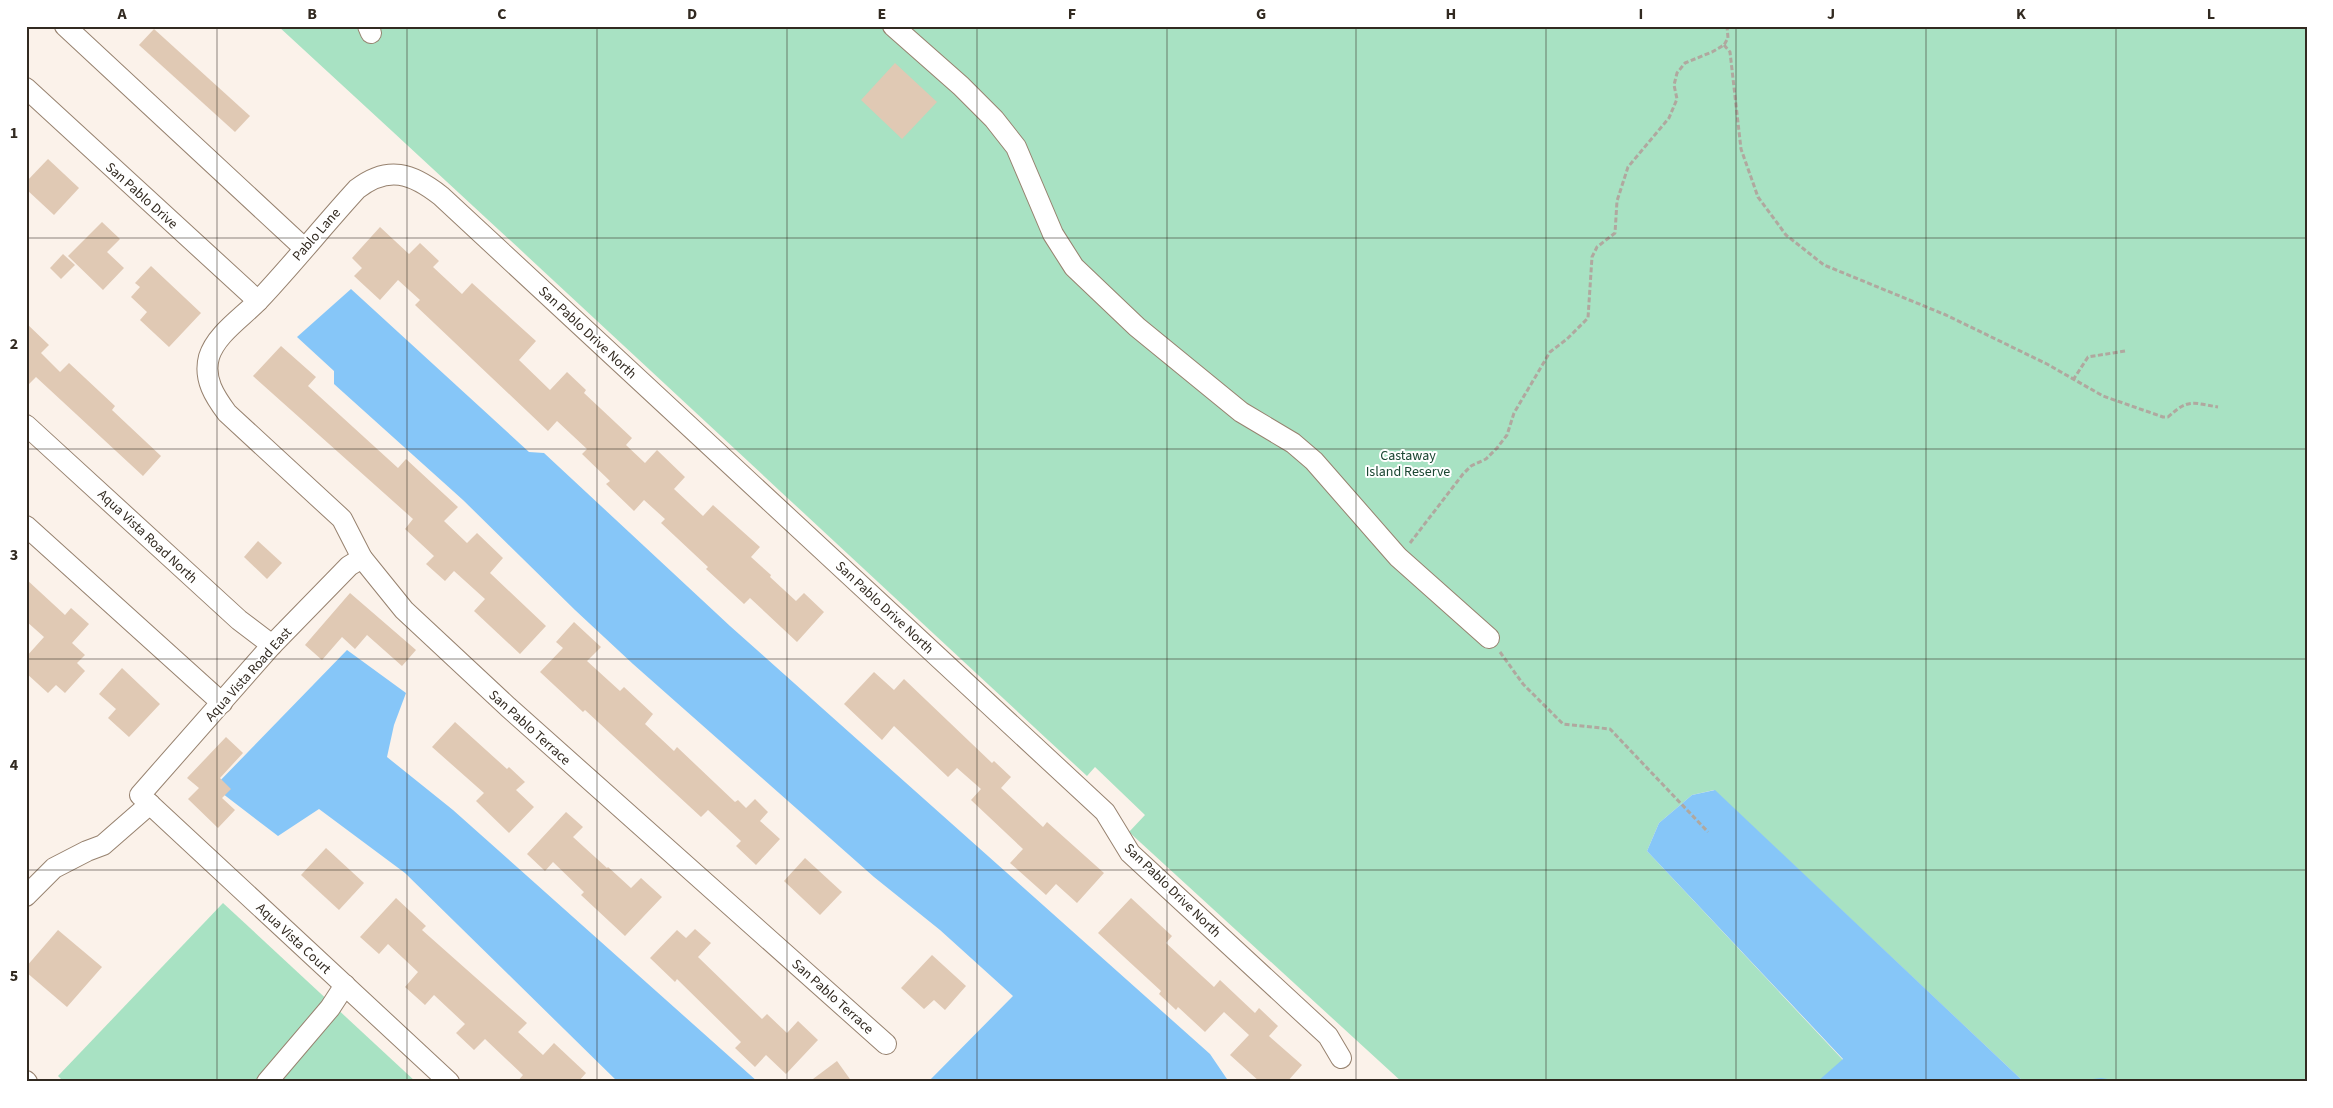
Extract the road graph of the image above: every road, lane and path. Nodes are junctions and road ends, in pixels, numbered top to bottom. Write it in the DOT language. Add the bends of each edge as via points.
graph roads {
  1 [pos="65,26"];
  2 [pos="893,26"];
  3 [pos="1727,26"];
  4 [pos="1724,45"];
  5 [pos="26,88"];
  6 [pos="408,176"];
  7 [pos="304,248"];
  8 [pos="258,301"];
  9 [pos="2125,351"];
  10 [pos="2073,380"];
  11 [pos="209,381"];
  12 [pos="2218,407"];
  13 [pos="26,424"];
  14 [pos="26,526"];
  15 [pos="1424,528"];
  16 [pos="362,558"];
  17 [pos="1489,638"];
  18 [pos="272,645"];
  19 [pos="222,703"];
  20 [pos="145,799"];
  21 [pos="1708,832"];
  22 [pos="26,896"];
  23 [pos="345,985"];
  24 [pos="886,1044"];
  25 [pos="1340,1058"];
  26 [pos="267,1082"];
  27 [pos="448,1082"];
  1 -- 7 [label="street"];
  2 -- 17 [label="street" via="961,86 1016,147 1053,234 1074,267 1137,327 1241,412 1293,443 1314,461 1398,557"];
  3 -- 4 [label="path" via="1728,38"];
  4 -- 10 [label="path" via="1730,52 1741,149 1758,197 1786,235 1824,264 1946,315"];
  4 -- 15 [label="path" via="1685,62 1677,74 1674,85 1677,99 1669,118 1628,167 1617,202 1615,233 1597,247 1592,257 1588,318 1550,352 1514,413 1507,435 1486,459 1470,466"];
  5 -- 8 [label="street, San Pablo Drive"];
  6 -- 7 [label="street, Pablo Lane" via="388,174 372,178 357,189"];
  6 -- 25 [label="street, San Pablo Drive North" via="423,182 441,196 1106,812 1130,853 1328,1036"];
  7 -- 8 [label="street, Pablo Lane"];
  8 -- 11 [label="street, Pablo Lane" via="215,346 209,357"];
  9 -- 10 [label="path" via="2088,357"];
  10 -- 12 [label="path" via="2103,396 2163,417 2189,402"];
  11 -- 16 [label="street, San Pablo Terrace" via="213,394 227,413 342,519"];
  13 -- 18 [label="street, Aqua Vista Road North" via="239,620"];
  14 -- 19 [label="street"];
  16 -- 18 [label="street, Aqua Vista Road East" via="349,566"];
  16 -- 24 [label="street, San Pablo Terrace" via="404,610 508,707"];
  17 -- 21 [label="path" via="1523,684 1564,724 1610,728"];
  18 -- 19 [label="street, Aqua Vista Road East"];
  19 -- 20 [label="street, Aqua Vista Road East"];
  20 -- 22 [label="street, Aqua Vista Road East" via="103,845 54,868"];
  20 -- 23 [label="street, Aqua Vista Court"];
  23 -- 26 [label="street" via="330,1008"];
  23 -- 27 [label="street, Aqua Vista Court"];
}
